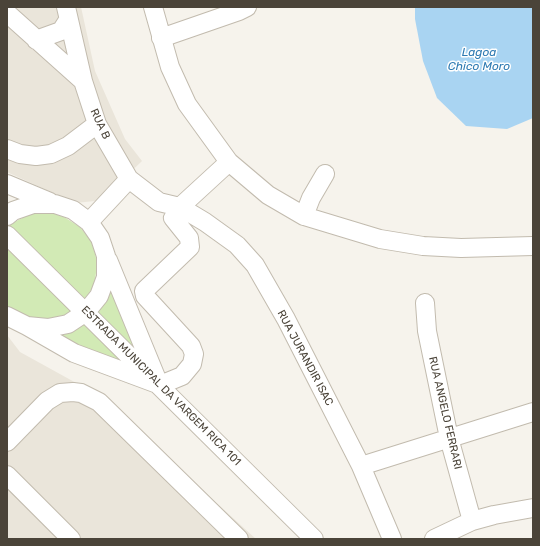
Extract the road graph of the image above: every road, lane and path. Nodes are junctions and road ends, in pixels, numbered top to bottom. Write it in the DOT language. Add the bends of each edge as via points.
graph roads {
  1 [pos="153,7"];
  2 [pos="247,7"];
  3 [pos="7,13"];
  4 [pos="67,13"];
  5 [pos="161,38"];
  6 [pos="36,40"];
  7 [pos="83,81"];
  8 [pos="97,124"];
  9 [pos="7,149"];
  10 [pos="229,162"];
  11 [pos="325,174"];
  12 [pos="129,179"];
  13 [pos="7,184"];
  14 [pos="54,204"];
  15 [pos="180,207"];
  16 [pos="7,216"];
  17 [pos="304,216"];
  18 [pos="89,222"];
  19 [pos="7,235"];
  20 [pos="533,246"];
  21 [pos="106,256"];
  22 [pos="425,303"];
  23 [pos="86,312"];
  24 [pos="15,324"];
  25 [pos="160,385"];
  26 [pos="533,412"];
  27 [pos="448,438"];
  28 [pos="7,442"];
  29 [pos="361,466"];
  30 [pos="7,475"];
  31 [pos="533,508"];
  32 [pos="472,521"];
  33 [pos="71,539"];
  34 [pos="239,539"];
  35 [pos="314,539"];
  36 [pos="392,539"];
  37 [pos="434,539"];
  1 -- 5 [label="street"];
  2 -- 5 [label="street"];
  3 -- 6 [label="street"];
  4 -- 6 [label="street" via="61,31"];
  4 -- 7 [label="street, RUA B"];
  5 -- 10 [label="street" via="170,67 187,104"];
  6 -- 7 [label="street"];
  7 -- 8 [label="street, RUA B"];
  8 -- 9 [label="street" via="68,146 51,154 36,156"];
  8 -- 12 [label="street, RUA B"];
  10 -- 15 [label="street"];
  10 -- 17 [label="street" via="268,195"];
  11 -- 17 [label="street"];
  12 -- 15 [label="street, RUA B" via="159,202"];
  12 -- 18 [label="street"];
  13 -- 14 [label="street"];
  14 -- 16 [label="street" via="33,204 13,211"];
  14 -- 18 [label="street" via="73,210"];
  15 -- 25 [label="street" via="173,218 189,238 190,247 144,291 145,296 192,346 194,354 192,364 182,376"];
  15 -- 29 [label="street, RUA JURANDIR ISAC" via="237,245 254,264 286,319"];
  17 -- 20 [label="street" via="380,239 423,246"];
  18 -- 21 [label="street" via="100,238"];
  19 -- 23 [label="street, ESTRADA MUNICIPAL DA VARGEM RICA 101"];
  21 -- 23 [label="street" via="106,277 99,296"];
  21 -- 25 [label="street"];
  22 -- 27 [label="street, RUA ANGELO FERRARI" via="427,331"];
  23 -- 24 [label="street" via="68,324 48,328"];
  23 -- 25 [label="street, ESTRADA MUNICIPAL DA VARGEM RICA 101"];
  24 -- 25 [label="street" via="74,353"];
  25 -- 35 [label="street, ESTRADA MUNICIPAL DA VARGEM RICA 101"];
  26 -- 27 [label="street"];
  27 -- 29 [label="street"];
  27 -- 32 [label="street, RUA ANGELO FERRARI"];
  28 -- 34 [label="street" via="47,401 60,393 73,392 99,402"];
  29 -- 36 [label="street, RUA JURANDIR ISAC"];
  30 -- 33 [label="street"];
  31 -- 32 [label="street"];
  32 -- 37 [label="street"];
}
